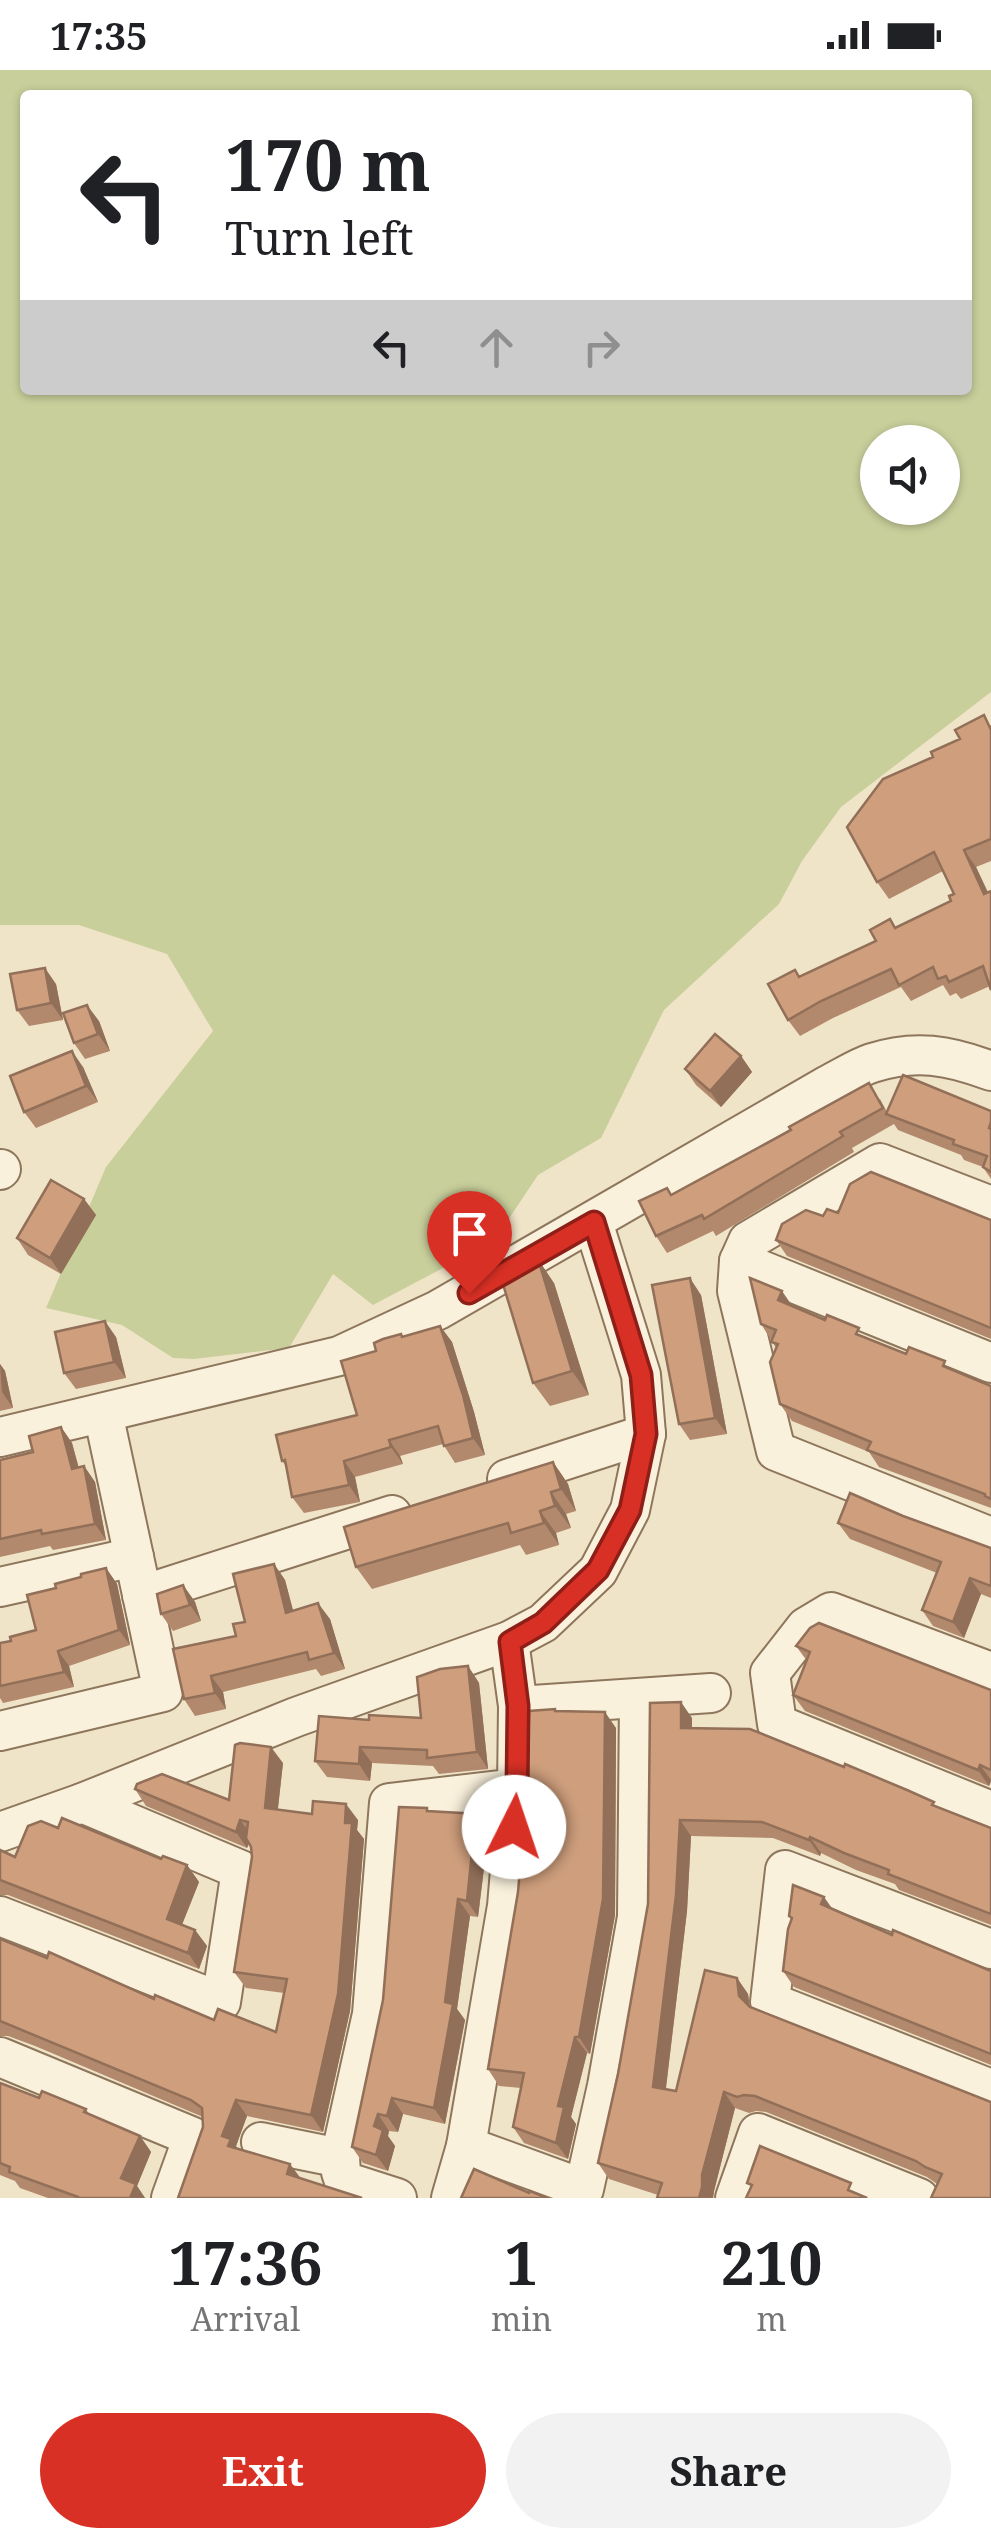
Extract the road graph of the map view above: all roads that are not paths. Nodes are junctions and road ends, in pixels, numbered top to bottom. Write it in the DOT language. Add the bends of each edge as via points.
graph roads {
  1 [pos="991,1071"];
  2 [pos="991,1206"];
  3 [pos="594,1222"];
  4 [pos="739,1260"];
  5 [pos="991,1363"];
  6 [pos="102,1413"];
  7 [pos="646,1434"];
  8 [pos="0,1437"];
  9 [pos="478,1488"];
  10 [pos="422,1506"];
  11 [pos="991,1537"];
  12 [pos="134,1557"];
  13 [pos="0,1587"];
  14 [pos="142,1594"];
  15 [pos="510,1642"];
  16 [pos="991,1672"];
  17 [pos="711,1692"];
  18 [pos="639,1699"];
  19 [pos="518,1706"];
  20 [pos="0,1732"];
  21 [pos="517,1788"];
  22 [pos="82,1803"];
  23 [pos="991,1810"];
  24 [pos="0,1832"];
  25 [pos="0,1916"];
  26 [pos="991,1948"];
  27 [pos="0,2057"];
  28 [pos="991,2089"];
  29 [pos="261,2142"];
  30 [pos="466,2146"];
  31 [pos="340,2158"];
  32 [pos="171,2198"];
  33 [pos="397,2198"];
  34 [pos="451,2198"];
  35 [pos="735,2198"];
  36 [pos="919,2198"];
  1 -- 3 [label="street" via="922,1053 871,1063"];
  2 -- 4 [label="street" via="880,1162 748,1240"];
  3 -- 6 [label="street" via="438,1310 340,1356"];
  3 -- 7 [label="street" via="641,1375"];
  4 -- 5 [label="street"];
  4 -- 11 [label="street" via="737,1291 776,1451"];
  6 -- 8 [label="street"];
  6 -- 12 [label="street"];
  7 -- 9 [label="street"];
  7 -- 15 [label="street" via="630,1510 598,1570 543,1623"];
  10 -- 14 [label="street"];
  12 -- 13 [label="street"];
  12 -- 14 [label="street"];
  14 -- 20 [label="street" via="164,1692"];
  15 -- 19 [label="street"];
  15 -- 22 [label="street" via="296,1717"];
  16 -- 23 [label="street" via="831,1612 806,1627 770,1673 778,1724"];
  17 -- 18 [label="street"];
  18 -- 19 [label="street"];
  18 -- 30 [label="street" via="637,1917 584,2188"];
  19 -- 21 [label="street"];
  21 -- 30 [label="street" via="507,1906"];
  21 -- 31 [label="street" via="389,1804 372,2014"];
  22 -- 24 [label="street"];
  22 -- 25 [label="street" via="240,1870 222,2002"];
  26 -- 28 [label="street" via="785,1870 770,2002"];
  27 -- 32 [label="street" via="193,2136"];
  29 -- 31 [label="street"];
  30 -- 34 [label="street"];
  31 -- 33 [label="street" via="344,2181"];
  35 -- 36 [label="street" via="758,2133"];
}
